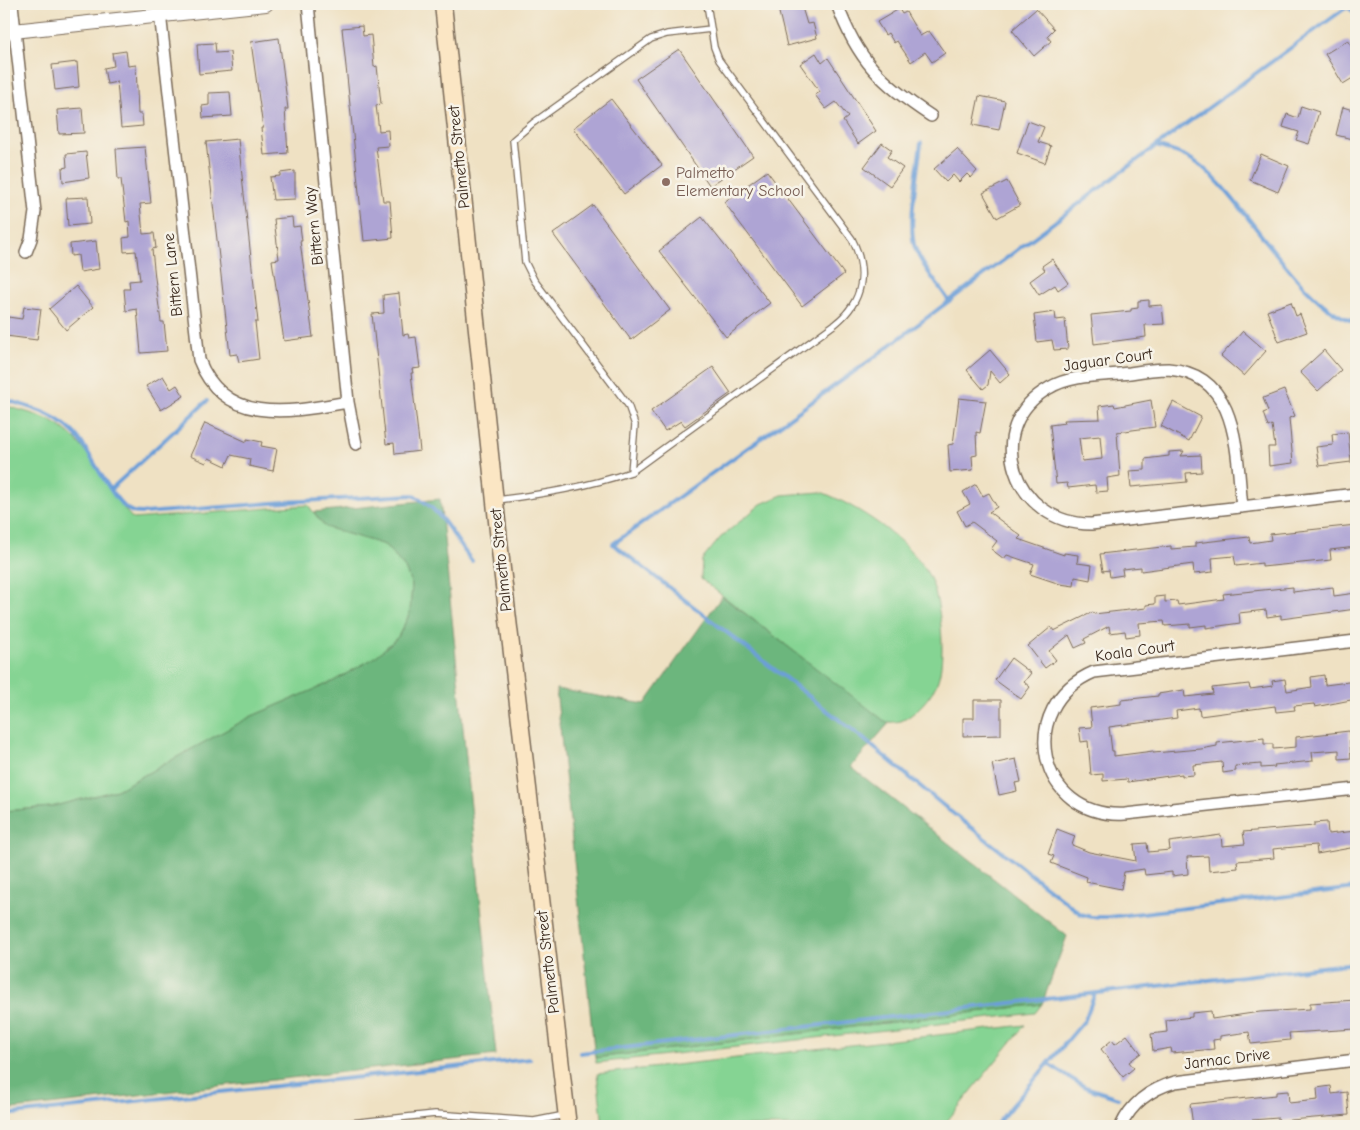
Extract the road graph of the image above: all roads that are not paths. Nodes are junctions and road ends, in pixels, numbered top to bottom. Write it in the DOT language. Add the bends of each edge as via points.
graph roads {
  1 [pos="12,4"];
  2 [pos="266,4"];
  3 [pos="308,4"];
  4 [pos="443,4"];
  5 [pos="707,4"];
  6 [pos="838,4"];
  7 [pos="160,10"];
  8 [pos="711,29"];
  9 [pos="10,31"];
  10 [pos="931,116"];
  11 [pos="26,252"];
  12 [pos="348,402"];
  13 [pos="356,444"];
  14 [pos="631,472"];
  15 [pos="1356,494"];
  16 [pos="494,500"];
  17 [pos="1242,507"];
  18 [pos="1356,641"];
  19 [pos="1356,789"];
  20 [pos="1356,1060"];
  21 [pos="567,1120"];
  22 [pos="322,1126"];
  23 [pos="1121,1126"];
  1 -- 9 [label="street"];
  2 -- 7 [label="street"];
  3 -- 12 [label="street, Bittern Way"];
  4 -- 16 [label="main road, Palmetto Street"];
  5 -- 8 [label="lane"];
  6 -- 10 [label="street" via="845,25 867,64 882,80"];
  7 -- 9 [label="street"];
  7 -- 12 [label="street, Bittern Lane" via="202,369 226,398 252,410 279,411"];
  8 -- 14 [label="lane" via="651,39 512,140 525,262 534,280 628,405 635,425"];
  8 -- 14 [label="lane" via="719,60 852,239 860,256 861,279 855,302 847,314"];
  9 -- 11 [label="street" via="34,212"];
  12 -- 13 [label="street, Bittern Way"];
  14 -- 16 [label="lane" via="562,492"];
  15 -- 17 [label="street, Jaguar Court"];
  16 -- 21 [label="main road, Palmetto Street"];
  17 -- 17 [label="street, Jaguar Court" via="1091,524 1060,519 1037,506 1021,486 1012,460 1015,432 1031,402 1060,382 1166,369 1188,373 1207,384 1227,409 1233,430"];
  18 -- 19 [label="street, Koala Court" via="1094,672 1074,682 1059,698 1048,718 1044,740 1050,771 1061,789 1076,803 1104,814"];
  20 -- 23 [label="street, Jarnac Drive" via="1175,1082 1154,1088 1134,1106"];
  21 -- 22 [label="lane" via="435,1114"];
}
